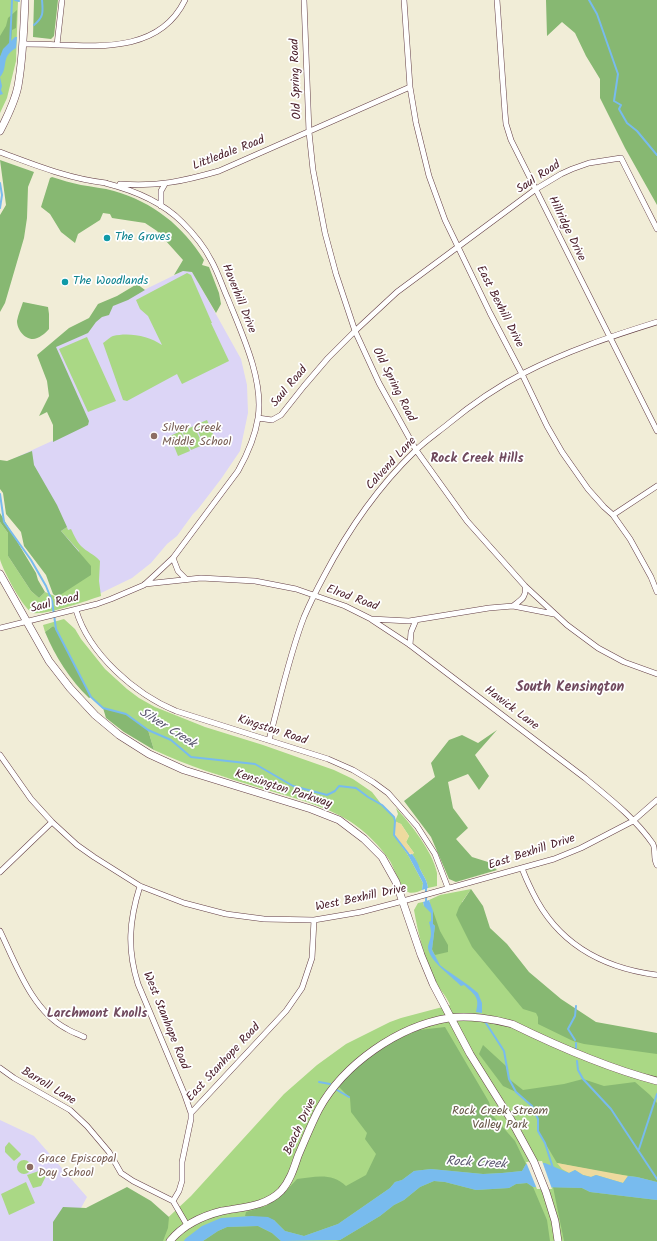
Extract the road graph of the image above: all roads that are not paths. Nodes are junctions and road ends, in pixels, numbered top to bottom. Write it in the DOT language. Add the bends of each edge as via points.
graph roads {
  1 [pos="25,0"];
  2 [pos="62,0"];
  3 [pos="185,0"];
  4 [pos="304,0"];
  5 [pos="404,0"];
  6 [pos="498,0"];
  7 [pos="23,44"];
  8 [pos="57,45"];
  9 [pos="410,87"];
  10 [pos="0,132"];
  11 [pos="309,132"];
  12 [pos="0,152"];
  13 [pos="105,183"];
  14 [pos="165,184"];
  15 [pos="536,189"];
  16 [pos="161,206"];
  17 [pos="657,229"];
  18 [pos="458,247"];
  19 [pos="657,322"];
  20 [pos="355,331"];
  21 [pos="610,337"];
  22 [pos="522,374"];
  23 [pos="258,418"];
  24 [pos="657,431"];
  25 [pos="416,450"];
  26 [pos="657,486"];
  27 [pos="613,515"];
  28 [pos="173,558"];
  29 [pos="0,574"];
  30 [pos="186,579"];
  31 [pos="144,584"];
  32 [pos="525,586"];
  33 [pos="657,592"];
  34 [pos="314,596"];
  35 [pos="513,606"];
  36 [pos="76,610"];
  37 [pos="554,614"];
  38 [pos="371,619"];
  39 [pos="416,620"];
  40 [pos="26,622"];
  41 [pos="0,628"];
  42 [pos="410,645"];
  43 [pos="657,674"];
  44 [pos="269,740"];
  45 [pos="0,755"];
  46 [pos="657,800"];
  47 [pos="633,821"];
  48 [pos="52,822"];
  49 [pos="656,847"];
  50 [pos="657,865"];
  51 [pos="522,868"];
  52 [pos="0,872"];
  53 [pos="140,886"];
  54 [pos="448,888"];
  55 [pos="403,901"];
  56 [pos="314,920"];
  57 [pos="0,931"];
  58 [pos="657,975"];
  59 [pos="450,1018"];
  60 [pos="84,1037"];
  61 [pos="0,1068"];
  62 [pos="657,1081"];
  63 [pos="191,1113"];
  64 [pos="172,1201"];
  65 [pos="187,1225"];
  66 [pos="170,1241"];
  67 [pos="558,1241"];
  1 -- 7 [label="street"];
  2 -- 8 [label="street"];
  3 -- 8 [label="street" via="166,26 141,40 97,46"];
  4 -- 11 [label="street, Old Spring Road"];
  5 -- 9 [label="street, East Bexhill Drive"];
  6 -- 15 [label="street, Hillridge Drive" via="506,124 511,140"];
  7 -- 8 [label="street"];
  7 -- 10 [label="street" via="18,86"];
  9 -- 11 [label="street, Littledale Road"];
  9 -- 18 [label="street, East Bexhill Drive" via="429,176"];
  11 -- 14 [label="street, Littledale Road" via="219,171"];
  11 -- 20 [label="street, Old Spring Road" via="325,233"];
  12 -- 13 [label="street, Littledale Road" via="70,176"];
  13 -- 14 [label="street, Littledale Road"];
  13 -- 16 [label="street, Haverhill Drive" via="127,188"];
  14 -- 16 [label="street" via="161,191"];
  15 -- 17 [label="street, Saul Road" via="572,169 589,163 621,158"];
  15 -- 18 [label="street, Saul Road"];
  15 -- 21 [label="street, Hillridge Drive"];
  16 -- 23 [label="street, Haverhill Drive" via="181,221 198,239 212,260 252,364 258,392"];
  18 -- 20 [label="street, Saul Road" via="397,292"];
  18 -- 22 [label="street, East Bexhill Drive"];
  19 -- 21 [label="street, Calvend Lane"];
  20 -- 23 [label="street, Saul Road" via="311,377 281,415 272,420"];
  20 -- 25 [label="street, Old Spring Road" via="379,383"];
  21 -- 22 [label="street, Calvend Lane"];
  21 -- 24 [label="street, Hillridge Drive"];
  22 -- 25 [label="street, Calvend Lane" via="464,411"];
  22 -- 27 [label="street, East Bexhill Drive" via="562,452 588,489"];
  23 -- 28 [label="street, Saul Road" via="246,458"];
  25 -- 32 [label="street, Old Spring Road" via="467,521"];
  25 -- 34 [label="street, Calvend Lane" via="360,516"];
  26 -- 27 [label="street"];
  27 -- 33 [label="street, East Bexhill Drive" via="652,577"];
  28 -- 30 [label="street" via="178,571"];
  28 -- 31 [label="street, Saul Road"];
  29 -- 40 [label="street, Kensington Parkway"];
  30 -- 31 [label="street, Elrod Road"];
  30 -- 34 [label="street, Elrod Road" via="255,581"];
  31 -- 36 [label="street, Saul Road" via="111,599"];
  32 -- 35 [label="street" via="524,599"];
  32 -- 37 [label="street, Old Spring Road"];
  34 -- 38 [label="street, Elrod Road" via="345,606"];
  34 -- 44 [label="street, Calvend Lane" via="293,649"];
  35 -- 37 [label="street, Elrod Road"];
  35 -- 39 [label="street, Elrod Road"];
  36 -- 40 [label="street, Saul Road"];
  36 -- 44 [label="street, Kingston Road" via="81,624 99,653 139,691 176,711"];
  37 -- 43 [label="street, Old Spring Road" via="598,648 624,662"];
  38 -- 39 [label="street, Elrod Road"];
  38 -- 42 [label="street, Hawick Lane"];
  39 -- 42 [label="street" via="411,632"];
  40 -- 41 [label="street, Saul Road"];
  40 -- 55 [label="street, Kensington Parkway" via="49,662 70,688 95,715 119,735 149,754 184,770 339,820 382,857"];
  42 -- 47 [label="street, Hawick Lane" via="585,778"];
  44 -- 54 [label="street, Kingston Road" via="353,770 388,793 417,826 434,854"];
  45 -- 48 [label="street, West Bexhill Drive" via="31,799"];
  46 -- 47 [label="street, East Bexhill Drive"];
  47 -- 49 [label="street, Hawick Lane"];
  47 -- 51 [label="street, East Bexhill Drive" via="581,848"];
  48 -- 52 [label="street"];
  48 -- 53 [label="street, West Bexhill Drive" via="88,853"];
  49 -- 50 [label="street" via="654,860"];
  51 -- 54 [label="street, East Bexhill Drive"];
  51 -- 58 [label="street" via="546,917 573,943 601,961 624,969"];
  53 -- 56 [label="street, West Bexhill Drive" via="184,903 226,914 264,919"];
  53 -- 63 [label="street, West Stanhope Road" via="130,924 130,952 134,970"];
  54 -- 55 [label="street, West Bexhill Drive"];
  55 -- 56 [label="street, West Bexhill Drive"];
  55 -- 59 [label="street, Kensington Parkway" via="424,965"];
  56 -- 63 [label="street, East Stanhope Road" via="312,958 302,988 286,1011"];
  57 -- 60 [label="street" via="31,994 41,1008 66,1029"];
  59 -- 62 [label="street, Beach Drive" via="495,1020 512,1024 584,1057"];
  59 -- 65 [label="street, Beach Drive" via="403,1033 368,1053 341,1079 320,1108 290,1178 280,1191 256,1205 222,1211"];
  59 -- 67 [label="street, Kensington Parkway" via="534,1162 555,1221"];
  61 -- 64 [label="street, Barroll Lane" via="70,1110 109,1152 121,1173"];
  63 -- 64 [label="street, East Stanhope Road" via="182,1162 182,1181"];
  64 -- 65 [label="street"];
  65 -- 66 [label="street, Beach Drive"];
}
